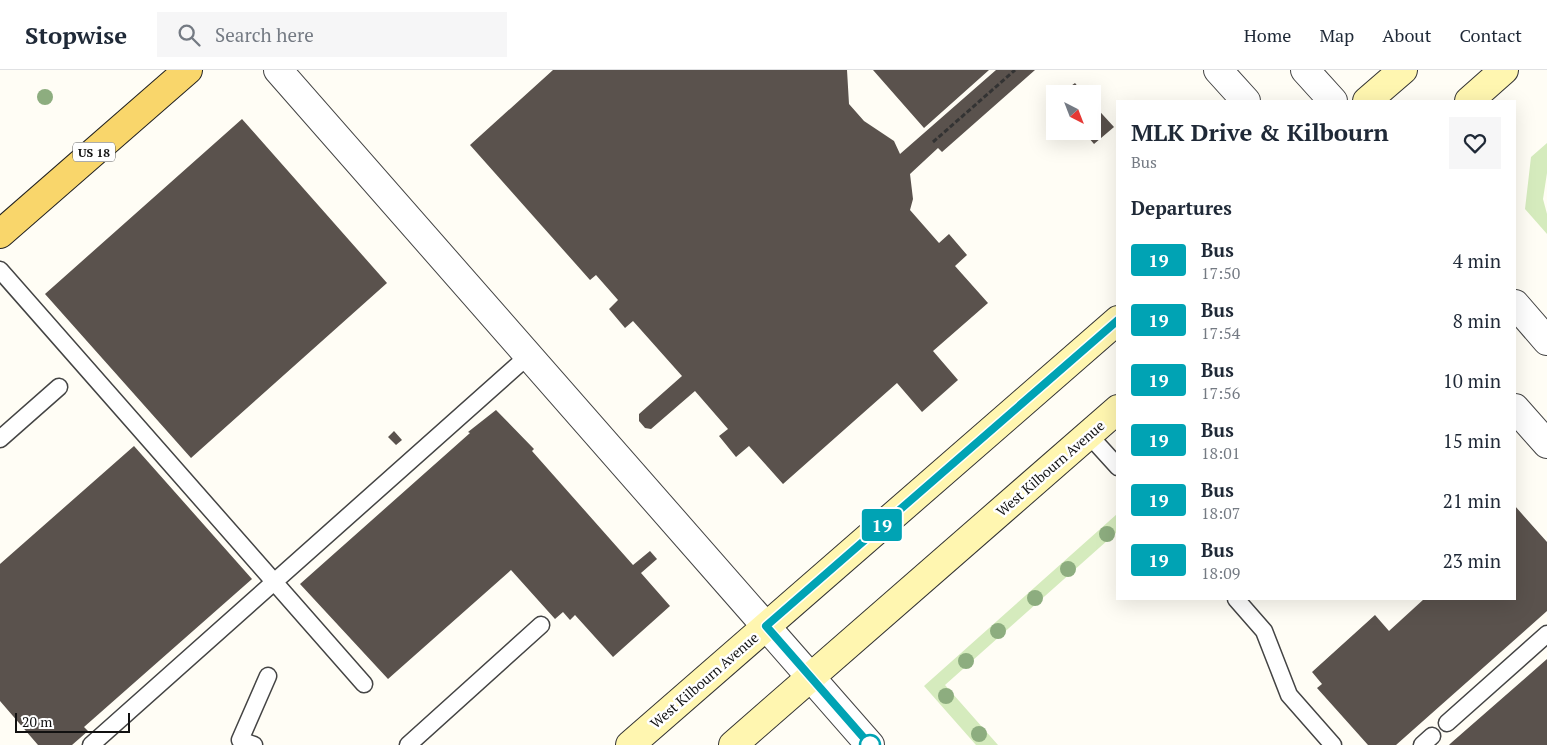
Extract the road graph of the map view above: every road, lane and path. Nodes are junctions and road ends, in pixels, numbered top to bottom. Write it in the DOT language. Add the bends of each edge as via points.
graph roads {
  1 [pos="188,70"];
  2 [pos="278,70"];
  3 [pos="1015,70"];
  4 [pos="1218,70"];
  5 [pos="1305,70"];
  6 [pos="1403,70"];
  7 [pos="1504,70"];
  8 [pos="1245,100"];
  9 [pos="1332,100"];
  10 [pos="1368,100"];
  11 [pos="1470,100"];
  12 [pos="933,142"];
  13 [pos="0,234"];
  14 [pos="0,270"];
  15 [pos="1516,305"];
  16 [pos="1116,322"];
  17 [pos="1547,342"];
  18 [pos="528,356"];
  19 [pos="59,387"];
  20 [pos="1516,409"];
  21 [pos="1116,411"];
  22 [pos="1088,434"];
  23 [pos="0,439"];
  24 [pos="1547,444"];
  25 [pos="1116,465"];
  26 [pos="274,582"];
  27 [pos="1237,600"];
  28 [pos="542,625"];
  29 [pos="766,626"];
  30 [pos="1547,634"];
  31 [pos="268,676"];
  32 [pos="811,677"];
  33 [pos="364,684"];
  34 [pos="1447,723"];
  35 [pos="1329,744"];
  36 [pos="91,745"];
  37 [pos="254,745"];
  38 [pos="408,745"];
  39 [pos="630,745"];
  40 [pos="734,745"];
  41 [pos="870,745"];
  1 -- 13 [label="main road, US 18"];
  2 -- 18 [label="street"];
  3 -- 12 [label="path"];
  4 -- 8 [label="street"];
  5 -- 9 [label="street"];
  6 -- 10 [label="main road"];
  7 -- 11 [label="main road"];
  14 -- 26 [label="lane"];
  15 -- 17 [label="street"];
  16 -- 29 [label="main road, West Kilbourn Avenue"];
  18 -- 26 [label="lane"];
  18 -- 29 [label="street"];
  19 -- 23 [label="lane"];
  20 -- 24 [label="street"];
  21 -- 22 [label="main road, West Kilbourn Avenue"];
  22 -- 25 [label="lane"];
  22 -- 32 [label="main road, West Kilbourn Avenue"];
  26 -- 33 [label="lane"];
  26 -- 36 [label="lane"];
  27 -- 35 [label="lane" via="1264,631 1289,695"];
  28 -- 38 [label="lane"];
  29 -- 32 [label="street"];
  29 -- 39 [label="main road, West Kilbourn Avenue"];
  30 -- 34 [label="lane"];
  31 -- 37 [label="lane" via="240,740"];
  32 -- 40 [label="main road, West Kilbourn Avenue"];
  32 -- 41 [label="street"];
}
